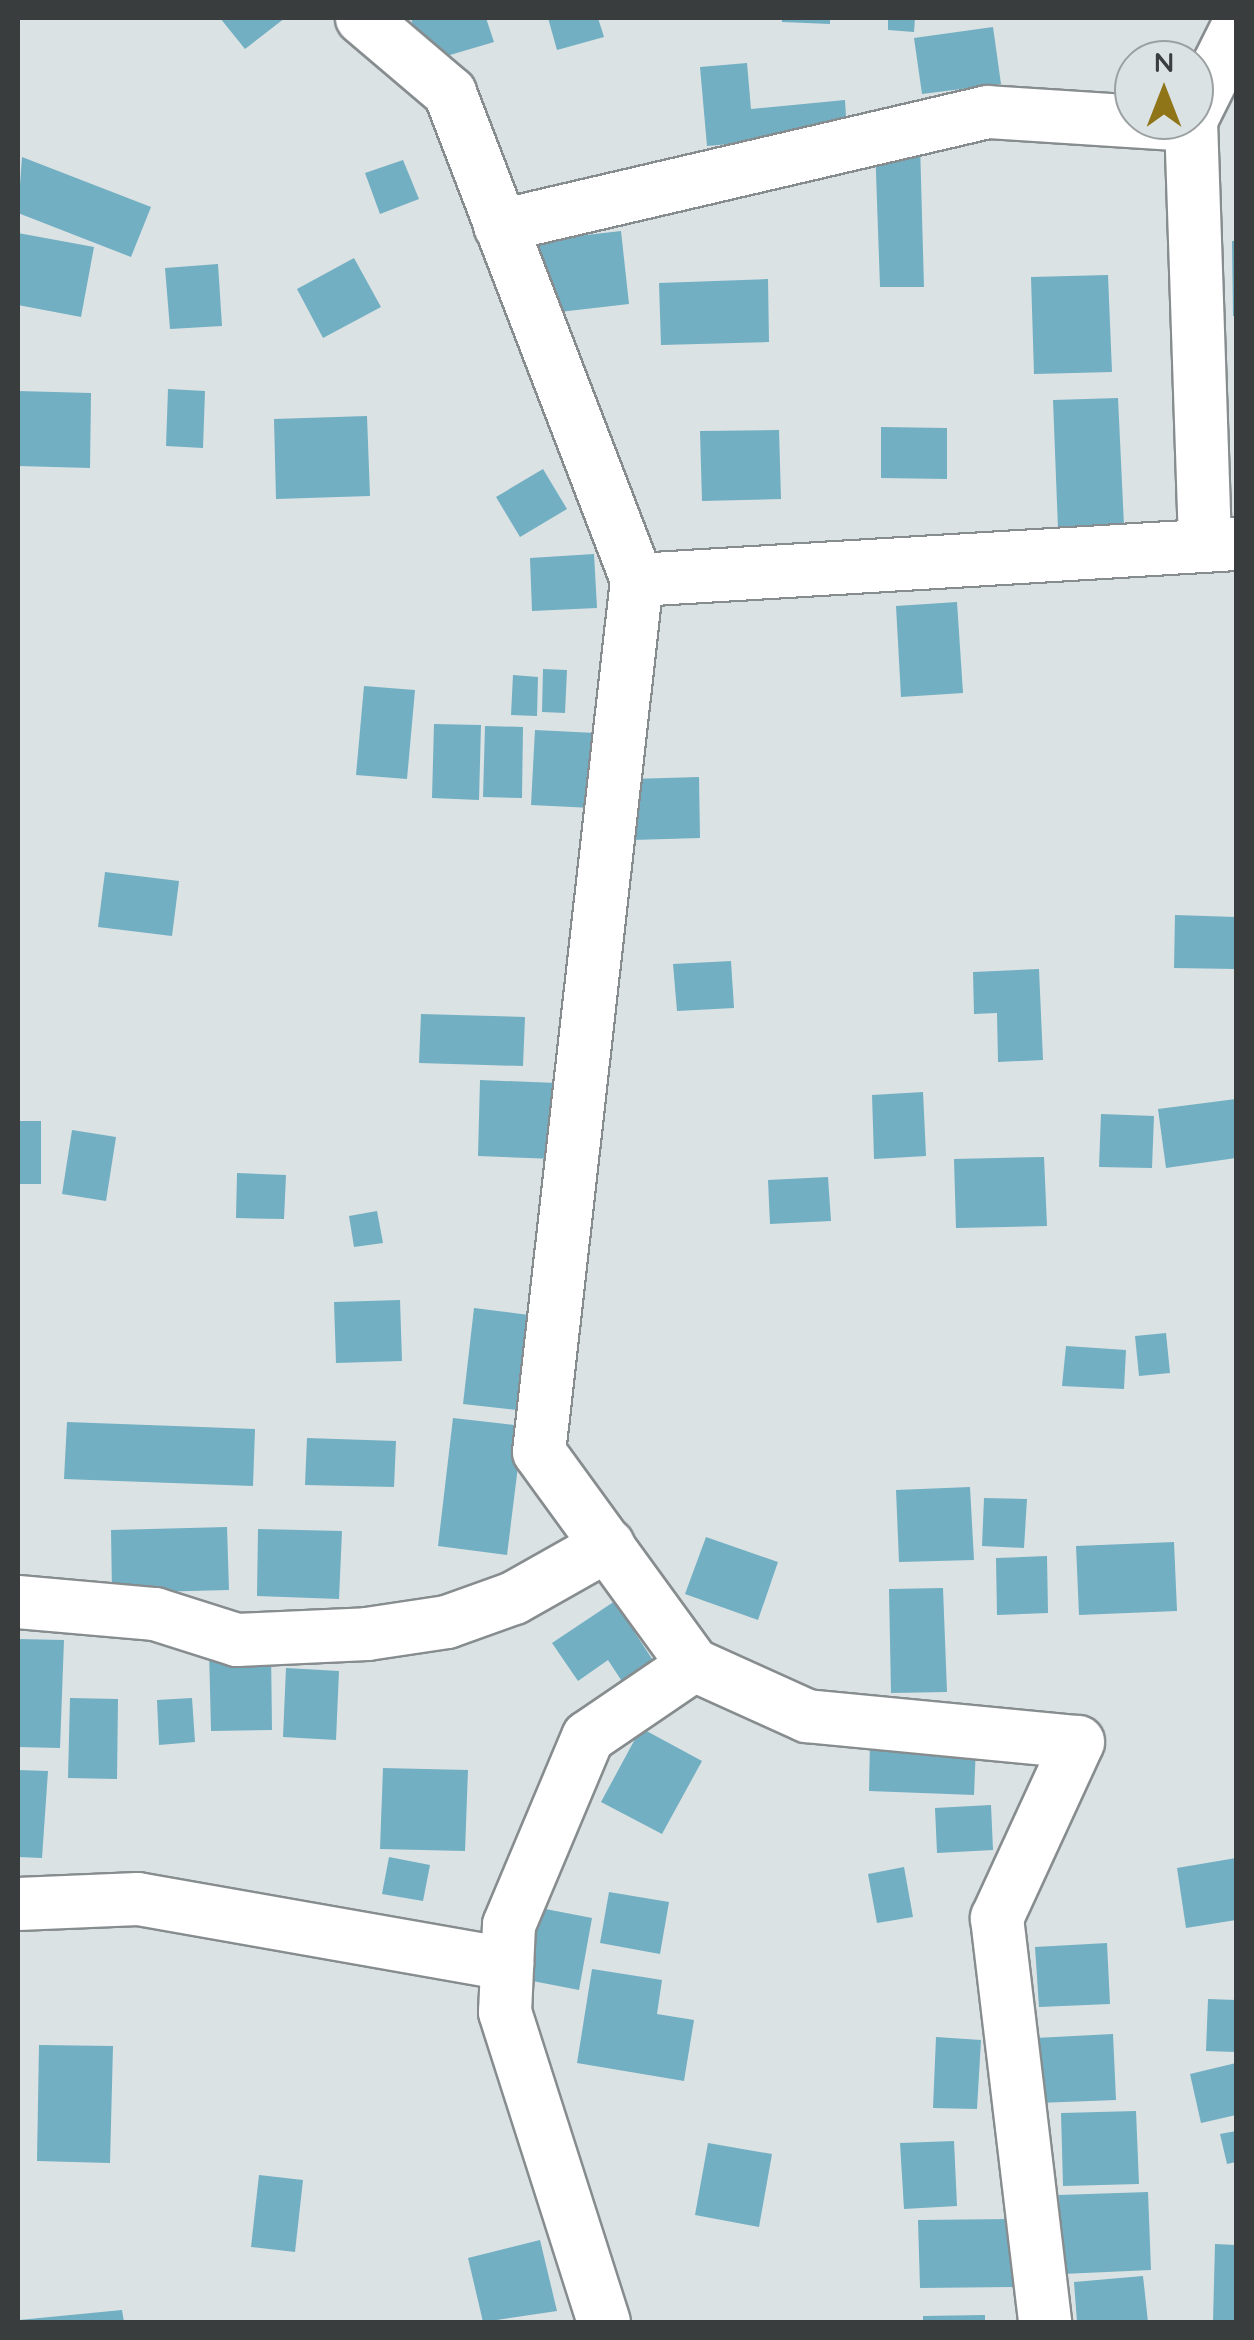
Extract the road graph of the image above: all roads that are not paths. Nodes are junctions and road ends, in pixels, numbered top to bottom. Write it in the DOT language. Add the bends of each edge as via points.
graph roads {
  1 [pos="362,18"];
  2 [pos="1236,30"];
  3 [pos="1214,74"];
  4 [pos="1114,117"];
  5 [pos="1192,140"];
  6 [pos="500,226"];
  7 [pos="1221,544"];
  8 [pos="637,580"];
  9 [pos="608,1546"];
  10 [pos="18,1602"];
  11 [pos="694,1665"];
  12 [pos="18,1904"];
  13 [pos="508,1964"];
  14 [pos="604,2322"];
  15 [pos="1045,2322"];
  1 -- 6 [label="street" via="450,93"];
  2 -- 3 [label="street"];
  4 -- 6 [label="street" via="988,112"];
  5 -- 7 [label="street"];
  6 -- 8 [label="street"];
  7 -- 8 [label="street"];
  8 -- 9 [label="street" via="539,1452"];
  9 -- 10 [label="street" via="514,1598 447,1622 367,1634 237,1640 155,1614"];
  9 -- 11 [label="street"];
  11 -- 13 [label="street" via="588,1737 509,1925"];
  11 -- 15 [label="street" via="807,1716 1078,1742 996,1918"];
  12 -- 13 [label="street" via="138,1899"];
  13 -- 14 [label="street" via="505,2012"];
}
